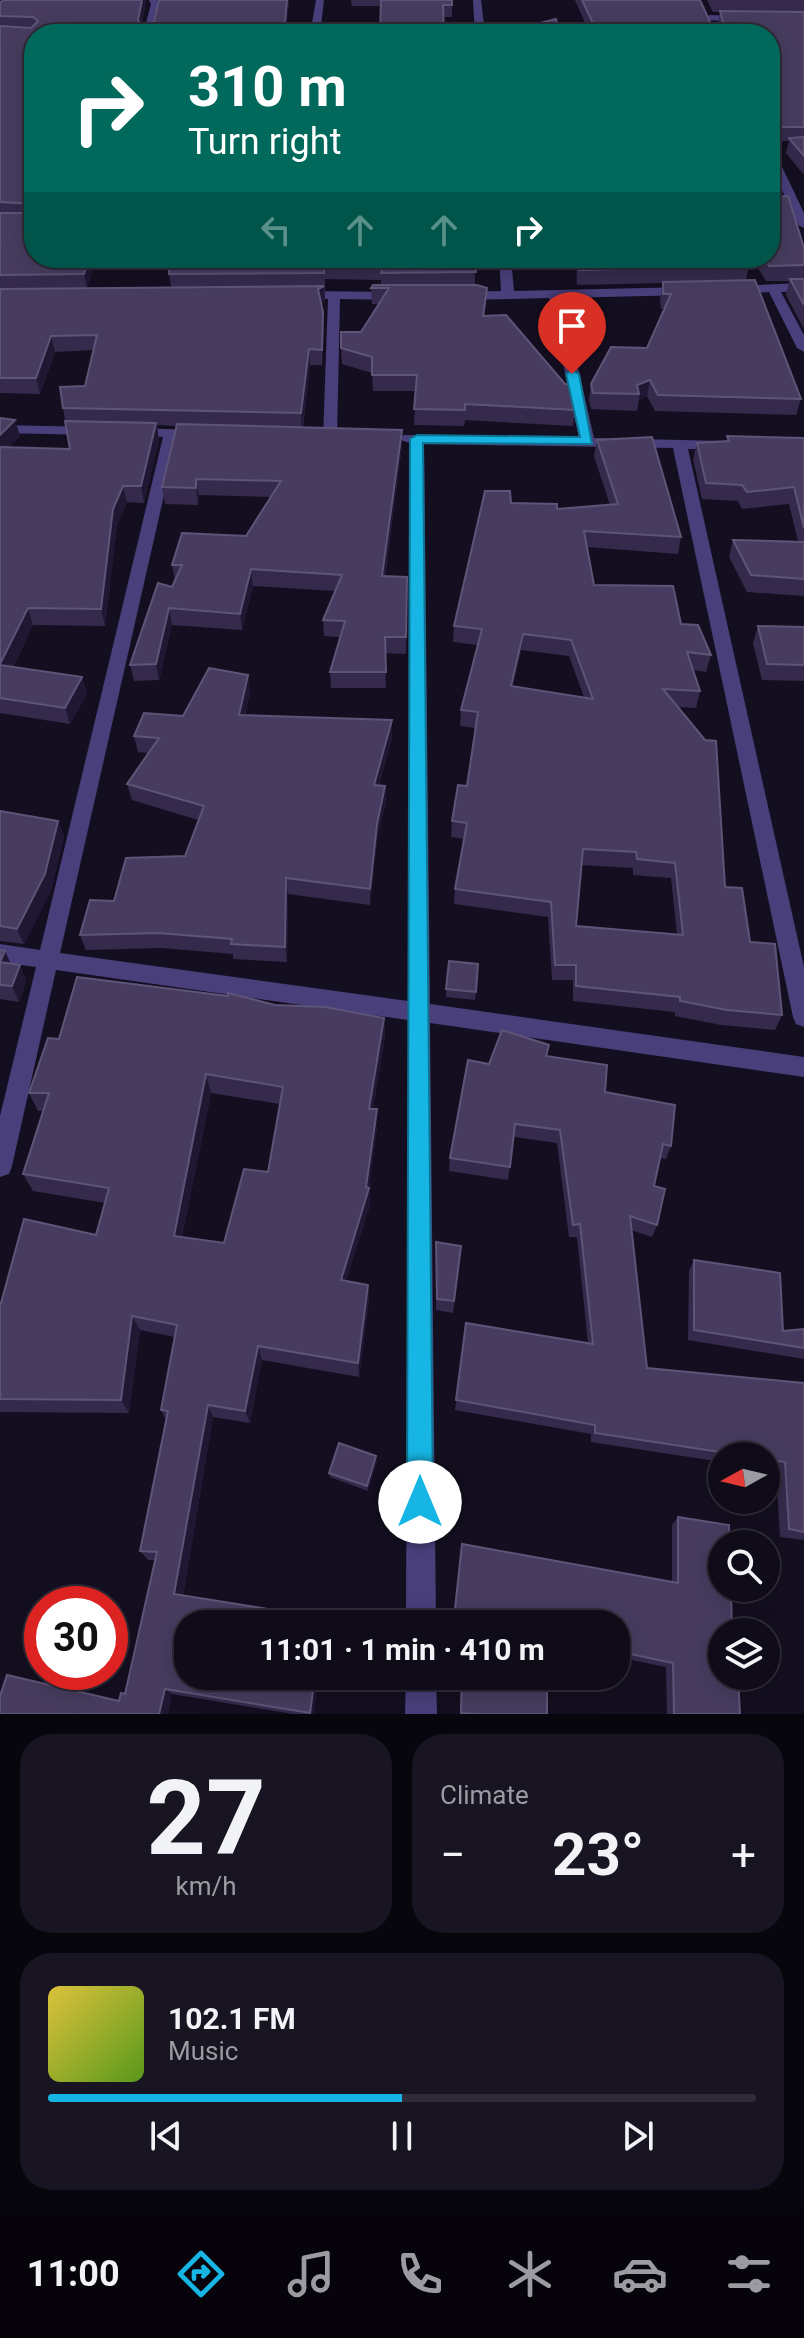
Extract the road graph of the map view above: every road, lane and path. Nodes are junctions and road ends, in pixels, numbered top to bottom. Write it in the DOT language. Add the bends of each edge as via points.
graph roads {
  1 [pos="153,0"];
  2 [pos="320,0"];
  3 [pos="477,0"];
  4 [pos="708,18"];
  5 [pos="757,19"];
  6 [pos="149,24"];
  7 [pos="316,24"];
  8 [pos="479,24"];
  9 [pos="780,185"];
  10 [pos="804,225"];
  11 [pos="506,268"];
  12 [pos="804,287"];
  13 [pos="773,288"];
  14 [pos="289,295"];
  15 [pos="334,296"];
  16 [pos="413,296"];
  17 [pos="445,296"];
  18 [pos="508,296"];
  19 [pos="555,296"];
  20 [pos="804,348"];
  21 [pos="0,429"];
  22 [pos="171,433"];
  23 [pos="218,434"];
  24 [pos="329,438"];
  25 [pos="388,439"];
  26 [pos="417,439"];
  27 [pos="587,441"];
  28 [pos="680,445"];
  29 [pos="742,446"];
  30 [pos="0,953"];
  31 [pos="47,960"];
  32 [pos="419,1014"];
  33 [pos="804,1017"];
  34 [pos="804,1067"];
  35 [pos="0,1166"];
  36 [pos="421,1610"];
  37 [pos="421,1690"];
  38 [pos="421,1714"];
  1 -- 6 [label="street"];
  2 -- 7 [label="street"];
  3 -- 8 [label="street"];
  4 -- 5 [label="street"];
  9 -- 10 [label="street"];
  11 -- 18 [label="street"];
  12 -- 13 [label="street"];
  13 -- 19 [label="street"];
  13 -- 20 [label="street"];
  14 -- 15 [label="street"];
  15 -- 16 [label="street"];
  15 -- 24 [label="street"];
  17 -- 18 [label="street"];
  18 -- 19 [label="street"];
  19 -- 27 [label="street"];
  21 -- 22 [label="street"];
  22 -- 23 [label="street"];
  22 -- 31 [label="street"];
  25 -- 26 [label="street"];
  26 -- 27 [label="street"];
  26 -- 32 [label="street"];
  27 -- 28 [label="street"];
  28 -- 29 [label="street"];
  28 -- 33 [label="street"];
  30 -- 31 [label="street"];
  31 -- 32 [label="street"];
  31 -- 35 [label="street"];
  32 -- 34 [label="street"];
  32 -- 36 [label="street"];
  37 -- 38 [label="street"];
}
